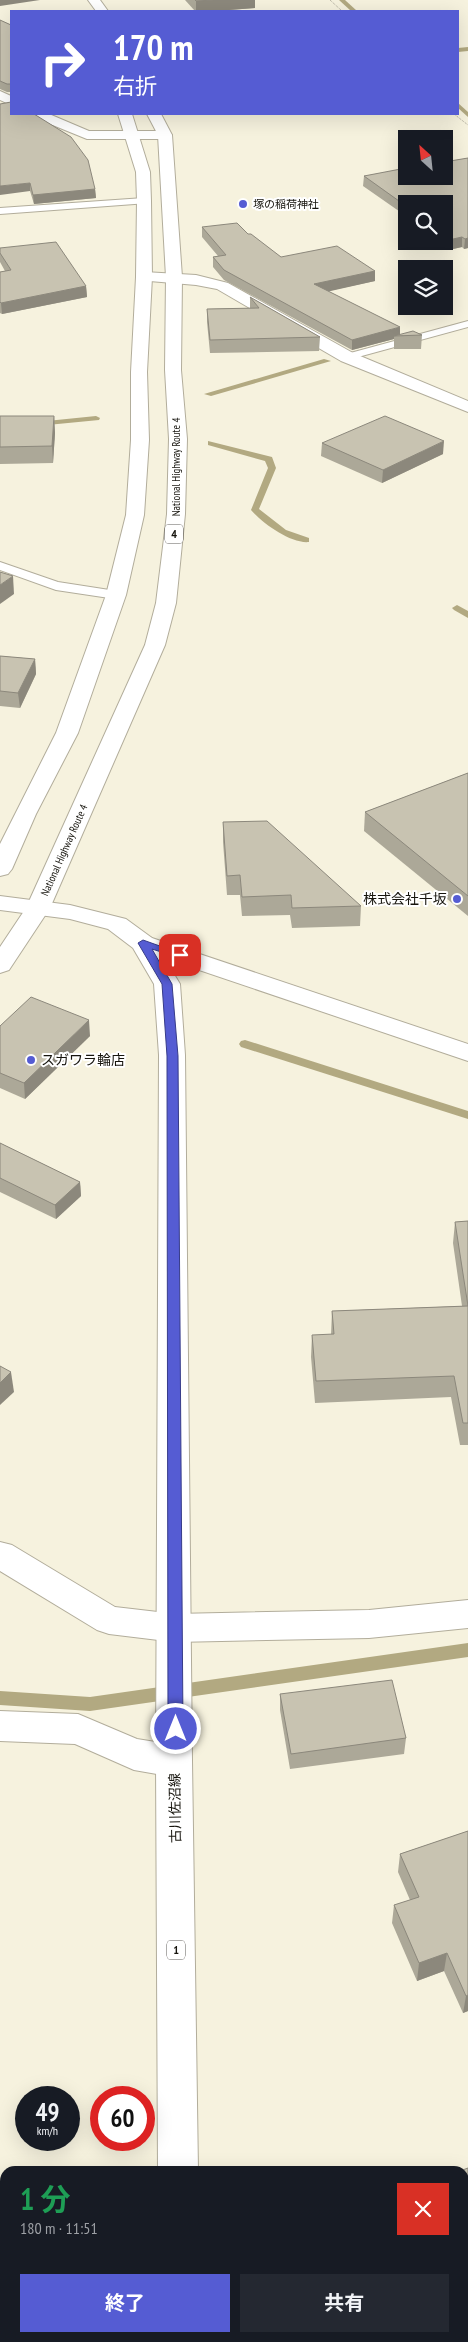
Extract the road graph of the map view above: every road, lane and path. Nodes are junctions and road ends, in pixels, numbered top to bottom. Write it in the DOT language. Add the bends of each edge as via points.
graph roads {
  1 [pos="330,0"];
  2 [pos="341,10"];
  3 [pos="40,115"];
  4 [pos="125,115"];
  5 [pos="155,115"];
  6 [pos="455,115"];
  7 [pos="468,125"];
  8 [pos="133,135"];
  9 [pos="165,135"];
  10 [pos="144,202"];
  11 [pos="0,210"];
  12 [pos="144,277"];
  13 [pos="174,277"];
  14 [pos="468,324"];
  15 [pos="347,357"];
  16 [pos="468,407"];
  17 [pos="0,566"];
  18 [pos="116,595"];
  19 [pos="0,869"];
  20 [pos="0,904"];
  21 [pos="38,908"];
  22 [pos="143,943"];
  23 [pos="0,965"];
  24 [pos="468,1053"];
  25 [pos="0,1555"];
  26 [pos="468,1614"];
  27 [pos="175,1628"];
  28 [pos="0,1726"];
  29 [pos="175,1745"];
  30 [pos="178,2166"];
  1 -- 2 [label="path"];
  3 -- 8 [label="main road" via="87,136"];
  4 -- 8 [label="main road"];
  5 -- 9 [label="main road, National Highway Route 4 / 4"];
  6 -- 7 [label="path"];
  8 -- 9 [label="main road"];
  8 -- 10 [label="main road" via="143,172"];
  9 -- 13 [label="main road, National Highway Route 4 / 4"];
  10 -- 11 [label="lane"];
  10 -- 12 [label="main road"];
  12 -- 13 [label="main road"];
  12 -- 18 [label="main road" via="135,515"];
  13 -- 15 [label="main road" via="222,286"];
  13 -- 21 [label="main road, National Highway Route 4 / 4" via="173,370 178,439 176,514 166,603 155,645"];
  14 -- 15 [label="lane"];
  15 -- 16 [label="main road"];
  17 -- 18 [label="lane" via="56,586"];
  18 -- 19 [label="main road" via="68,732"];
  20 -- 21 [label="main road, 古川佐沼線 / 1"];
  21 -- 22 [label="main road, 古川佐沼線 / 1" via="117,924"];
  21 -- 23 [label="main road, National Highway Route 4 / 4"];
  22 -- 24 [label="main road"];
  22 -- 27 [label="main road, 古川佐沼線 / 1" via="167,984 172,1056"];
  25 -- 27 [label="main road" via="109,1620"];
  26 -- 27 [label="main road" via="368,1624"];
  27 -- 29 [label="main road, 古川佐沼線 / 1"];
  28 -- 29 [label="main road" via="78,1729 134,1754"];
  29 -- 30 [label="main road, 古川佐沼線 / 1"];
}
